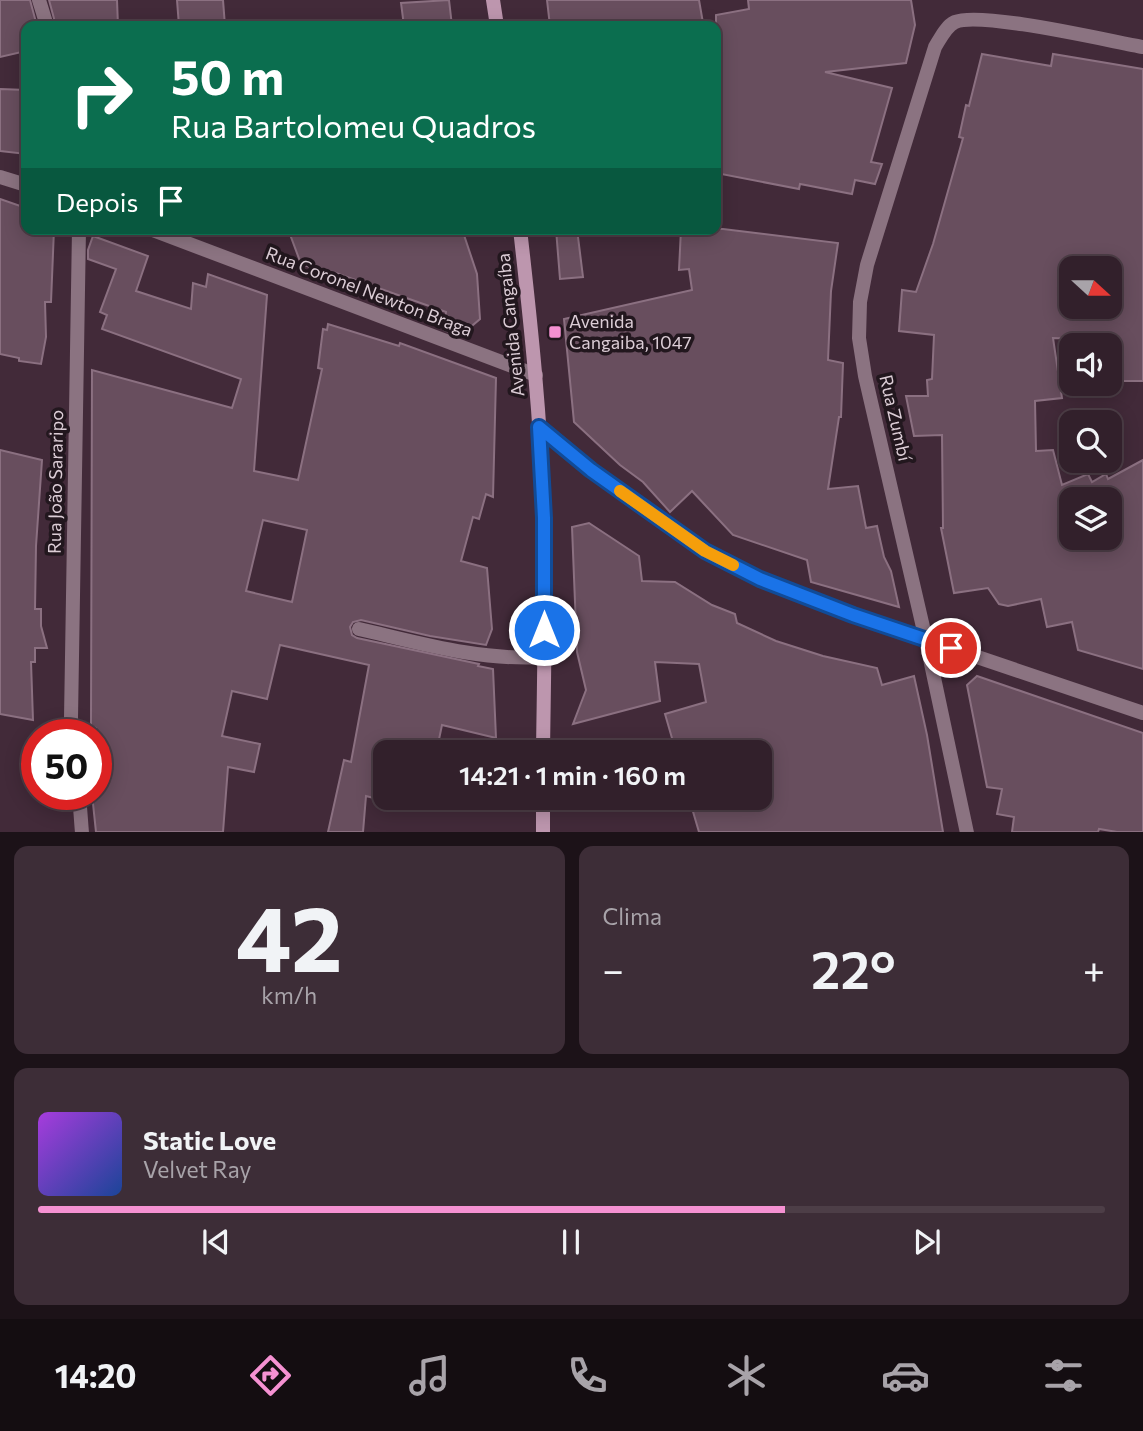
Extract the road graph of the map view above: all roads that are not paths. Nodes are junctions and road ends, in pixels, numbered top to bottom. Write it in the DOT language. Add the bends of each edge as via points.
graph roads {
  1 [pos="39,0"];
  2 [pos="493,0"];
  3 [pos="45,21"];
  4 [pos="496,21"];
  5 [pos="1143,47"];
  6 [pos="0,177"];
  7 [pos="21,183"];
  8 [pos="79,235"];
  9 [pos="166,235"];
  10 [pos="521,235"];
  11 [pos="536,375"];
  12 [pos="539,427"];
  13 [pos="359,629"];
  14 [pos="926,640"];
  15 [pos="544,657"];
  16 [pos="1143,713"];
  17 [pos="71,719"];
  18 [pos="543,740"];
  19 [pos="80,810"];
  20 [pos="543,810"];
  21 [pos="82,832"];
  22 [pos="543,832"];
  23 [pos="967,832"];
  1 -- 3 [label="street"];
  2 -- 4 [label="main road"];
  5 -- 14 [label="street, Rua Zumbí" via="973,19 954,22 935,47 867,265 859,338"];
  6 -- 7 [label="street"];
  8 -- 17 [label="street, Rua João Sararipo"];
  9 -- 11 [label="street, Rua Coronel Newton Braga"];
  10 -- 11 [label="main road, Avenida Cangaíba"];
  11 -- 12 [label="main road, Avenida Cangaíba"];
  12 -- 14 [label="street" via="705,551 760,579"];
  12 -- 15 [label="main road, Avenida Cangaíba"];
  13 -- 15 [label="street" via="466,653"];
  14 -- 16 [label="street"];
  14 -- 23 [label="street, Rua Zumbí"];
  15 -- 18 [label="main road, Avenida Cangaíba"];
  19 -- 21 [label="street"];
  20 -- 22 [label="main road"];
}
